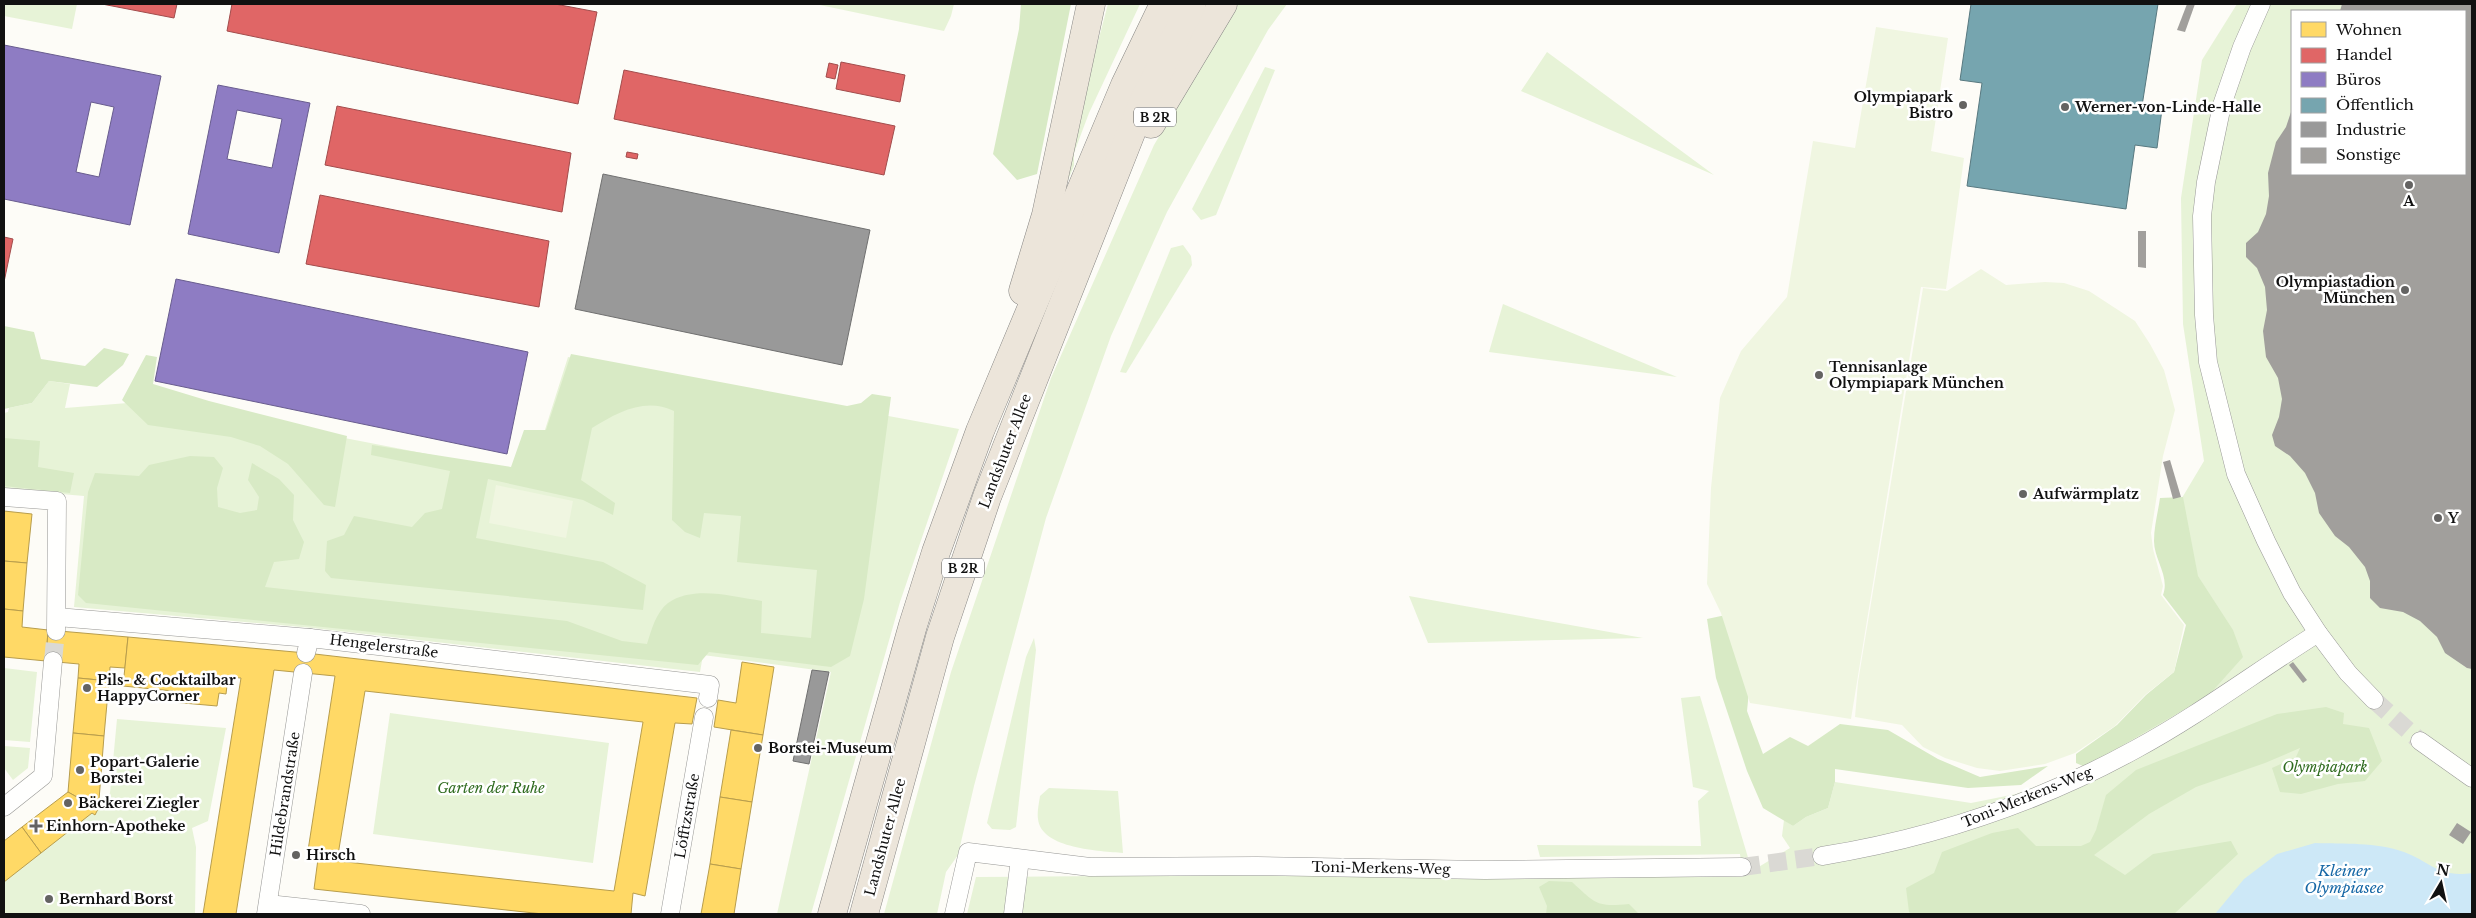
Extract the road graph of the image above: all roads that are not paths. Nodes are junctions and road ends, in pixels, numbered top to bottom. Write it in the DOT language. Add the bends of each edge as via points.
graph roads {
  1 [pos="1091,4"];
  2 [pos="1164,4"];
  3 [pos="1192,4"];
  4 [pos="1223,4"];
  5 [pos="2261,4"];
  6 [pos="1090,232"];
  7 [pos="980,431"];
  8 [pos="4,497"];
  9 [pos="2318,633"];
  10 [pos="53,661"];
  11 [pos="303,673"];
  12 [pos="709,691"];
  13 [pos="2374,700"];
  14 [pos="704,717"];
  15 [pos="2420,742"];
  16 [pos="2472,778"];
  17 [pos="4,807"];
  18 [pos="1822,856"];
  19 [pos="1020,859"];
  20 [pos="1742,866"];
  21 [pos="267,909"];
  22 [pos="361,914"];
  23 [pos="670,914"];
  24 [pos="832,914"];
  25 [pos="864,914"];
  26 [pos="954,914"];
  27 [pos="1013,914"];
  1 -- 7 [label="highway, Landshuter Allee / B 2R" via="1046,215"];
  2 -- 7 [label="highway, Landshuter Allee" via="1125,85"];
  3 -- 6 [label="highway, Landshuter Allee" via="1142,104"];
  4 -- 6 [label="highway, B 2R"];
  5 -- 9 [label="street" via="2222,105 2206,182 2202,216 2208,362 2236,474 2292,593"];
  6 -- 25 [label="highway, Landshuter Allee / B 2R" via="987,497 940,637"];
  7 -- 24 [label="highway, Landshuter Allee / B 2R" via="913,625"];
  8 -- 12 [label="street, Hengelerstraße" via="57,501 57,624 308,646"];
  9 -- 13 [label="street" via="2348,673"];
  9 -- 18 [label="street, Toni-Merkens-Weg" via="2136,749 2075,780 1953,827"];
  10 -- 17 [label="street" via="43,776"];
  11 -- 21 [label="street, Hildebrandstraße"];
  14 -- 23 [label="street, Löfftzstraße"];
  15 -- 16 [label="street"];
  19 -- 20 [label="street, Toni-Merkens-Weg" via="1090,867 1164,868 1257,866 1485,870"];
  19 -- 26 [label="street, Toni-Merkens-Weg" via="968,852"];
  19 -- 27 [label="street"];
  21 -- 22 [label="street"];
}
